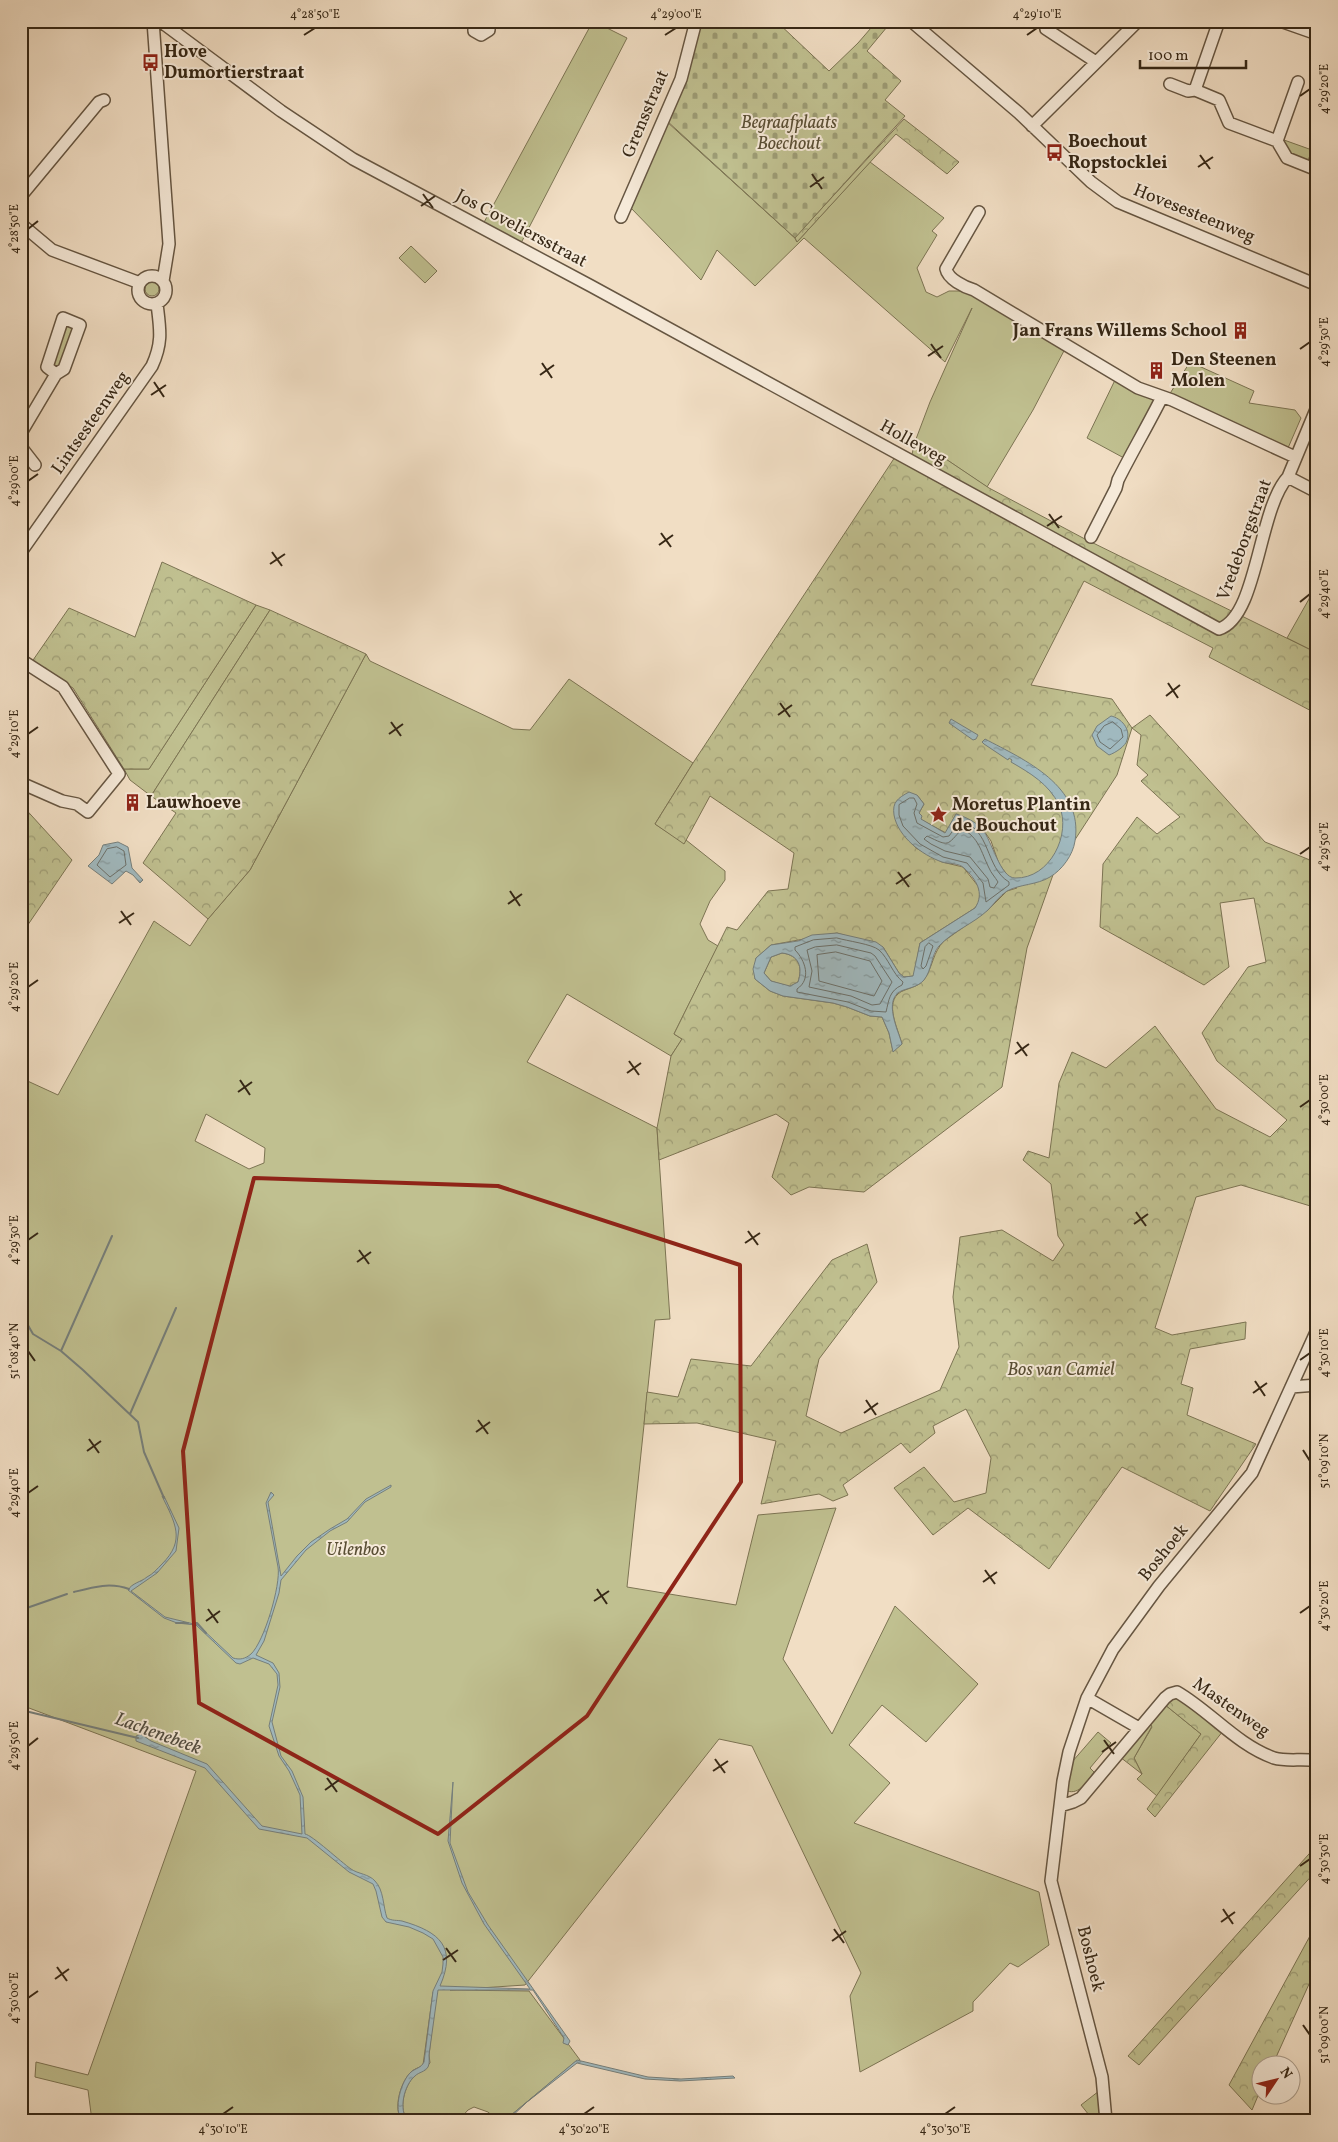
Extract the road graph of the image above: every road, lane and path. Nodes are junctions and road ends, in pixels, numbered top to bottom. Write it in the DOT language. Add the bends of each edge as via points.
graph roads {
  1 [pos="153,21"];
  2 [pos="160,21"];
  3 [pos="489,21"];
  4 [pos="696,21"];
  5 [pos="911,21"];
  6 [pos="1047,21"];
  7 [pos="1138,21"];
  8 [pos="1219,21"];
  9 [pos="1280,21"];
  10 [pos="474,22"];
  11 [pos="1317,34"];
  12 [pos="1096,62"];
  13 [pos="1298,82"];
  14 [pos="1170,84"];
  15 [pos="1195,90"];
  16 [pos="104,100"];
  17 [pos="1032,126"];
  18 [pos="1277,141"];
  19 [pos="1317,170"];
  20 [pos="38,175"];
  21 [pos="21,187"];
  22 [pos="21,196"];
  23 [pos="979,212"];
  24 [pos="621,218"];
  25 [pos="21,224"];
  26 [pos="158,278"];
  27 [pos="140,283"];
  28 [pos="1317,285"];
  29 [pos="591,286"];
  30 [pos="157,304"];
  31 [pos="56,374"];
  32 [pos="1162,396"];
  33 [pos="1317,407"];
  34 [pos="21,433"];
  35 [pos="21,447"];
  36 [pos="1296,456"];
  37 [pos="35,465"];
  38 [pos="1288,477"];
  39 [pos="1317,492"];
  40 [pos="1091,537"];
  41 [pos="21,552"];
  42 [pos="1219,629"];
  43 [pos="21,660"];
  44 [pos="21,783"];
  45 [pos="1317,1330"];
  46 [pos="1317,1385"];
  47 [pos="1291,1387"];
  48 [pos="1087,1698"];
  49 [pos="1139,1728"];
  50 [pos="1317,1761"];
  51 [pos="1060,1806"];
  52 [pos="1106,2121"];
  1 -- 26 [label="street, Lintsesteenweg" via="169,244 168,256"];
  2 -- 29 [label="street, Jos Coveliersstraat" via="280,110 353,159"];
  3 -- 10 [label="street" via="490,30 481,35 474,30"];
  4 -- 24 [label="street, Grensstraat" via="681,79"];
  5 -- 17 [label="street, Hovesesteenweg"];
  6 -- 12 [label="street" via="1046,29"];
  7 -- 12 [label="street"];
  8 -- 15 [label="street"];
  9 -- 11 [label="street"];
  12 -- 17 [label="street"];
  13 -- 18 [label="street"];
  14 -- 15 [label="street" via="1188,91"];
  15 -- 18 [label="street" via="1219,100 1229,123"];
  16 -- 20 [label="street"];
  17 -- 28 [label="street, Hovesesteenweg" via="1118,202"];
  18 -- 19 [label="street" via="1287,158"];
  20 -- 21 [label="street" via="32,174"];
  20 -- 22 [label="street"];
  23 -- 32 [label="street" via="946,271 965,287 1138,388"];
  25 -- 27 [label="street" via="52,250"];
  26 -- 27 [label="street" via="145,278"];
  26 -- 30 [label="street, Lintsesteenweg" via="166,292"];
  27 -- 30 [label="street" via="141,298"];
  29 -- 42 [label="street, Holleweg"];
  30 -- 41 [label="street, Lintsesteenweg" via="160,342 152,366"];
  31 -- 34 [label="street"];
  32 -- 36 [label="street"];
  32 -- 40 [label="street" via="1138,438"];
  33 -- 36 [label="street, Vredeborgstraat"];
  35 -- 37 [label="street"];
  36 -- 38 [label="street, Vredeborgstraat"];
  38 -- 39 [label="street"];
  38 -- 42 [label="street, Vredeborgstraat" via="1282,483 1268,516 1251,584 1240,609 1228,626"];
  43 -- 44 [label="street" via="63,687 119,774 88,812 77,804"];
  45 -- 47 [label="street, Boshoek"];
  46 -- 47 [label="street"];
  47 -- 48 [label="street, Boshoek" via="1252,1473 1139,1612 1113,1649"];
  48 -- 49 [label="street"];
  48 -- 51 [label="street, Boshoek" via="1067,1758"];
  49 -- 50 [label="street, Mastenweg" via="1165,1698 1177,1692 1264,1753 1280,1759"];
  49 -- 51 [label="street" via="1081,1798"];
  51 -- 52 [label="street, Boshoek" via="1052,1881 1102,2077"];
}
